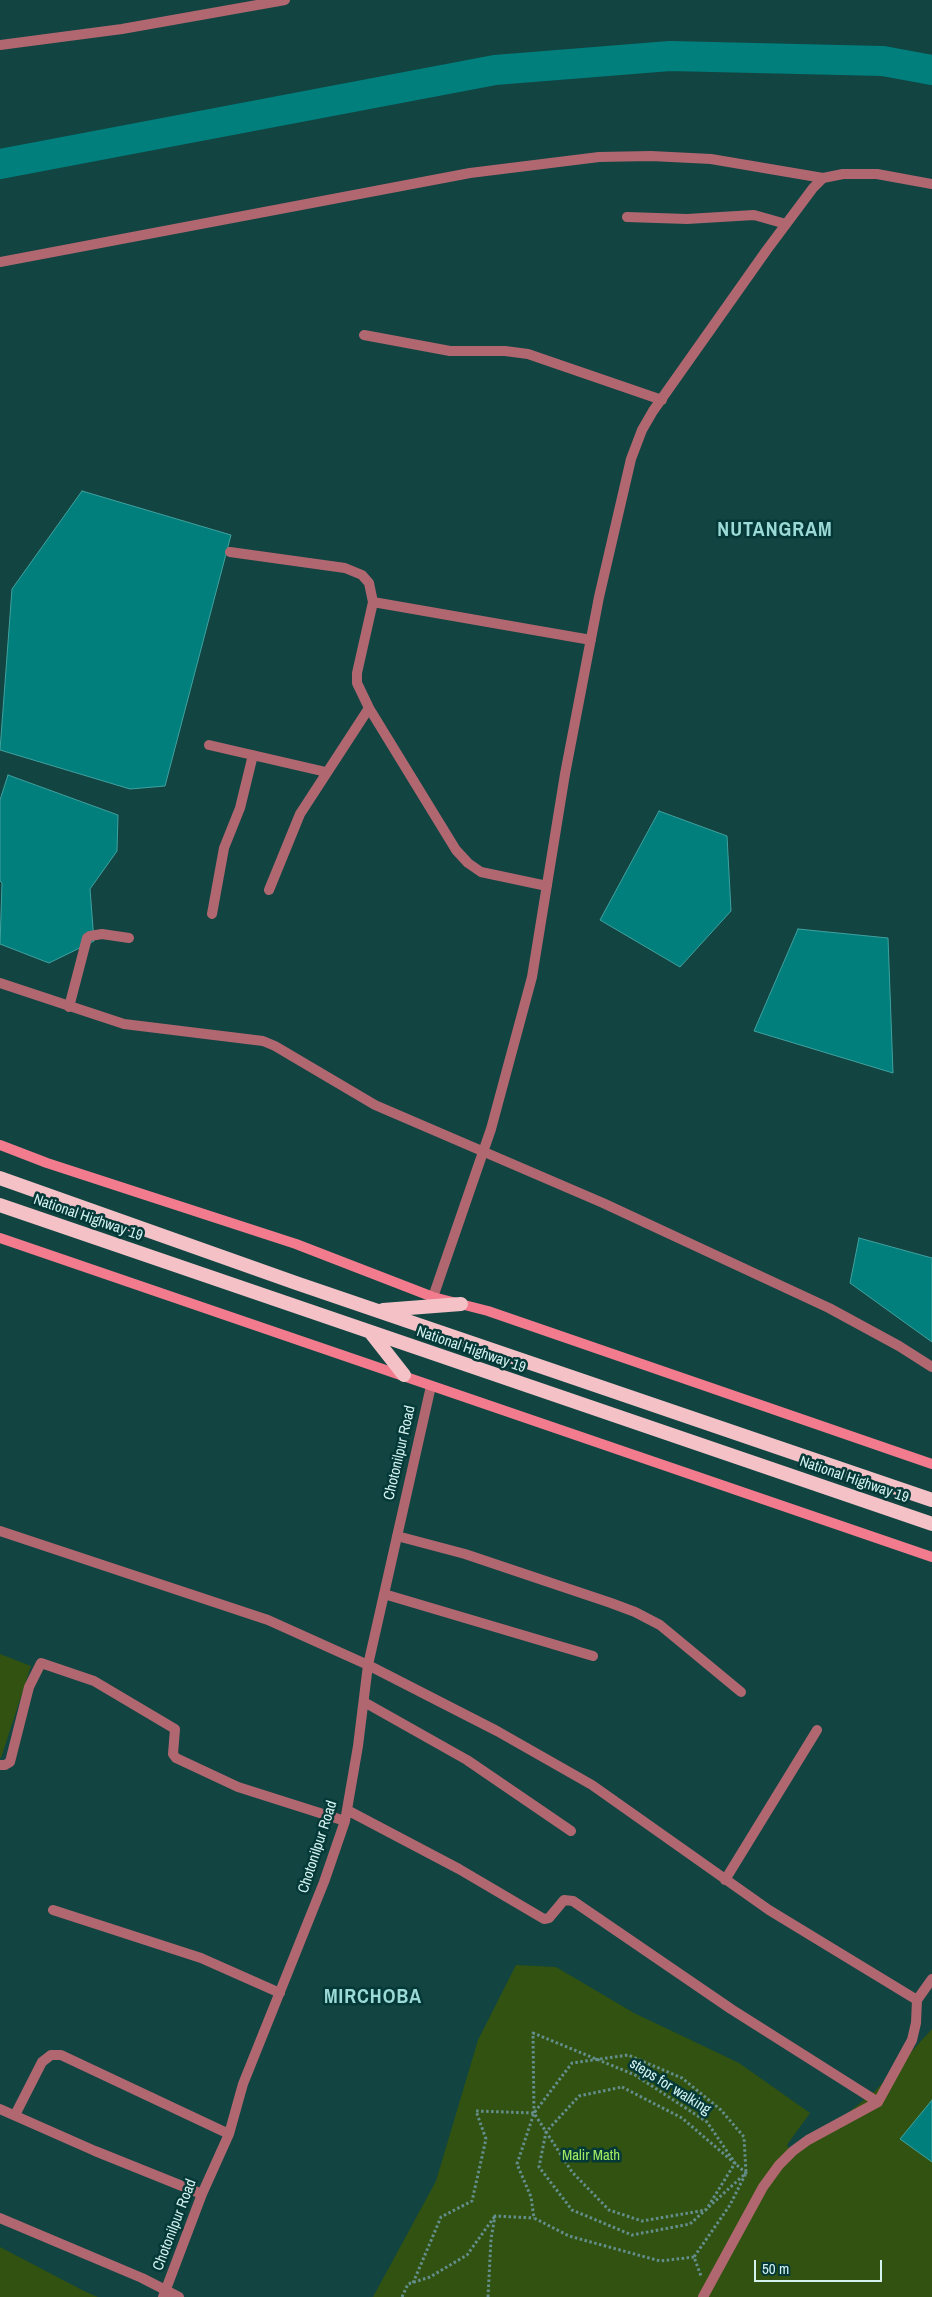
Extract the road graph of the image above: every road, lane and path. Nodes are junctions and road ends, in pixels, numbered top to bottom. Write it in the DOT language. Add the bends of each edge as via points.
graph roads {
  1 [pos="285,0"];
  2 [pos="0,45"];
  3 [pos="823,178"];
  4 [pos="932,184"];
  5 [pos="627,216"];
  6 [pos="786,224"];
  7 [pos="0,262"];
  8 [pos="364,335"];
  9 [pos="662,400"];
  10 [pos="230,552"];
  11 [pos="373,602"];
  12 [pos="591,640"];
  13 [pos="370,708"];
  14 [pos="209,745"];
  15 [pos="253,755"];
  16 [pos="326,772"];
  17 [pos="547,886"];
  18 [pos="269,890"];
  19 [pos="212,914"];
  20 [pos="129,938"];
  21 [pos="0,983"];
  22 [pos="69,1007"];
  23 [pos="0,1145"];
  24 [pos="484,1151"];
  25 [pos="0,1178"];
  26 [pos="0,1205"];
  27 [pos="0,1238"];
  28 [pos="433,1297"];
  29 [pos="461,1304"];
  30 [pos="378,1310"];
  31 [pos="371,1333"];
  32 [pos="932,1367"];
  33 [pos="404,1375"];
  34 [pos="431,1386"];
  35 [pos="932,1464"];
  36 [pos="932,1500"];
  37 [pos="932,1524"];
  38 [pos="0,1531"];
  39 [pos="397,1536"];
  40 [pos="932,1557"];
  41 [pos="384,1594"];
  42 [pos="594,1656"];
  43 [pos="368,1665"];
  44 [pos="741,1692"];
  45 [pos="364,1702"];
  46 [pos="817,1730"];
  47 [pos="0,1765"];
  48 [pos="347,1810"];
  49 [pos="345,1822"];
  50 [pos="571,1831"];
  51 [pos="725,1880"];
  52 [pos="53,1910"];
  53 [pos="932,1979"];
  54 [pos="280,1993"];
  55 [pos="917,2000"];
  56 [pos="597,2060"];
  57 [pos="878,2102"];
  58 [pos="0,2109"];
  59 [pos="534,2113"];
  60 [pos="15,2116"];
  61 [pos="546,2132"];
  62 [pos="229,2134"];
  63 [pos="735,2163"];
  64 [pos="746,2173"];
  65 [pos="202,2194"];
  66 [pos="706,2210"];
  67 [pos="495,2216"];
  68 [pos="0,2218"];
  69 [pos="534,2218"];
  70 [pos="694,2257"];
  71 [pos="412,2283"];
  72 [pos="165,2294"];
  73 [pos="705,2294"];
  74 [pos="179,2297"];
  75 [pos="402,2297"];
  76 [pos="488,2297"];
  1 -- 2 [label="street" via="122,30"];
  3 -- 4 [label="street" via="843,174 877,174"];
  3 -- 6 [label="street"];
  3 -- 7 [label="street" via="711,159 599,158 470,172"];
  5 -- 6 [label="street" via="687,219 754,215"];
  6 -- 9 [label="street"];
  8 -- 9 [label="street" via="450,351 528,354"];
  9 -- 12 [label="street" via="642,430 631,459"];
  10 -- 11 [label="street" via="345,568 362,575 369,583"];
  11 -- 12 [label="street"];
  11 -- 13 [label="street" via="357,673 357,683"];
  12 -- 17 [label="street"];
  13 -- 16 [label="street"];
  13 -- 17 [label="street" via="456,850 468,863 481,872"];
  14 -- 15 [label="street"];
  15 -- 16 [label="street"];
  15 -- 19 [label="street" via="240,808 224,848"];
  16 -- 18 [label="street" via="300,814"];
  17 -- 24 [label="street" via="532,977"];
  20 -- 22 [label="street" via="102,934 87,938"];
  21 -- 22 [label="street"];
  22 -- 24 [label="street" via="124,1024 262,1041 375,1105"];
  23 -- 28 [label="main road" via="296,1244"];
  24 -- 28 [label="street"];
  24 -- 32 [label="street" via="829,1308"];
  25 -- 30 [label="highway"];
  26 -- 31 [label="highway, National Highway 19"];
  27 -- 33 [label="main road"];
  28 -- 29 [label="main road"];
  29 -- 30 [label="highway"];
  29 -- 35 [label="main road"];
  30 -- 36 [label="highway"];
  31 -- 33 [label="highway"];
  31 -- 37 [label="highway, National Highway 19"];
  33 -- 34 [label="main road"];
  34 -- 39 [label="street, Chotonilpur Road"];
  34 -- 40 [label="main road"];
  38 -- 43 [label="street" via="268,1620"];
  39 -- 41 [label="street, Chotonilpur Road"];
  39 -- 44 [label="street" via="465,1554 635,1612 660,1625"];
  41 -- 42 [label="street"];
  41 -- 43 [label="street, Chotonilpur Road"];
  43 -- 45 [label="street, Chotonilpur Road"];
  43 -- 51 [label="street" via="497,1731 592,1785"];
  45 -- 48 [label="street, Chotonilpur Road"];
  45 -- 50 [label="street" via="467,1760"];
  46 -- 51 [label="street"];
  47 -- 49 [label="street" via="10,1762 29,1687 41,1664 94,1681 174,1730 173,1754 176,1758 238,1786"];
  48 -- 49 [label="street, Chotonilpur Road"];
  48 -- 57 [label="street" via="459,1869 544,1919 550,1918 564,1900 572,1900 731,2009"];
  49 -- 54 [label="street, Chotonilpur Road"];
  51 -- 55 [label="street" via="768,1910"];
  52 -- 54 [label="street" via="201,1958"];
  53 -- 55 [label="street"];
  54 -- 62 [label="street, Chotonilpur Road" via="242,2084"];
  55 -- 57 [label="street" via="912,2040"];
  56 -- 59 [label="path" via="572,2063"];
  56 -- 59 [label="path, steps for walking" via="533,2033"];
  56 -- 63 [label="path, steps for walking" via="634,2075 708,2122"];
  56 -- 64 [label="path" via="628,2055 682,2078 721,2110 744,2137"];
  57 -- 73 [label="street" via="800,2146 778,2165"];
  58 -- 60 [label="street"];
  59 -- 61 [label="path"];
  59 -- 69 [label="path" via="517,2164 531,2197"];
  59 -- 71 [label="path" via="476,2111 486,2139 472,2201 441,2217"];
  60 -- 62 [label="street" via="42,2062 51,2055 61,2054"];
  60 -- 65 [label="street"];
  61 -- 63 [label="path" via="579,2096 622,2087 682,2118"];
  61 -- 66 [label="path" via="572,2172 608,2210 642,2221"];
  61 -- 66 [label="path" via="539,2166 572,2210 632,2235 690,2224"];
  62 -- 65 [label="street, Chotonilpur Road"];
  63 -- 64 [label="path"];
  63 -- 66 [label="path"];
  64 -- 66 [label="path"];
  64 -- 70 [label="path" via="730,2206"];
  65 -- 72 [label="street, Chotonilpur Road"];
  67 -- 69 [label="path"];
  67 -- 71 [label="path" via="468,2255 430,2277"];
  67 -- 76 [label="path"];
  68 -- 72 [label="street"];
  69 -- 70 [label="path" via="568,2236 660,2261"];
  70 -- 73 [label="path"];
  71 -- 75 [label="path" via="408,2284"];
  72 -- 74 [label="street"];
}
